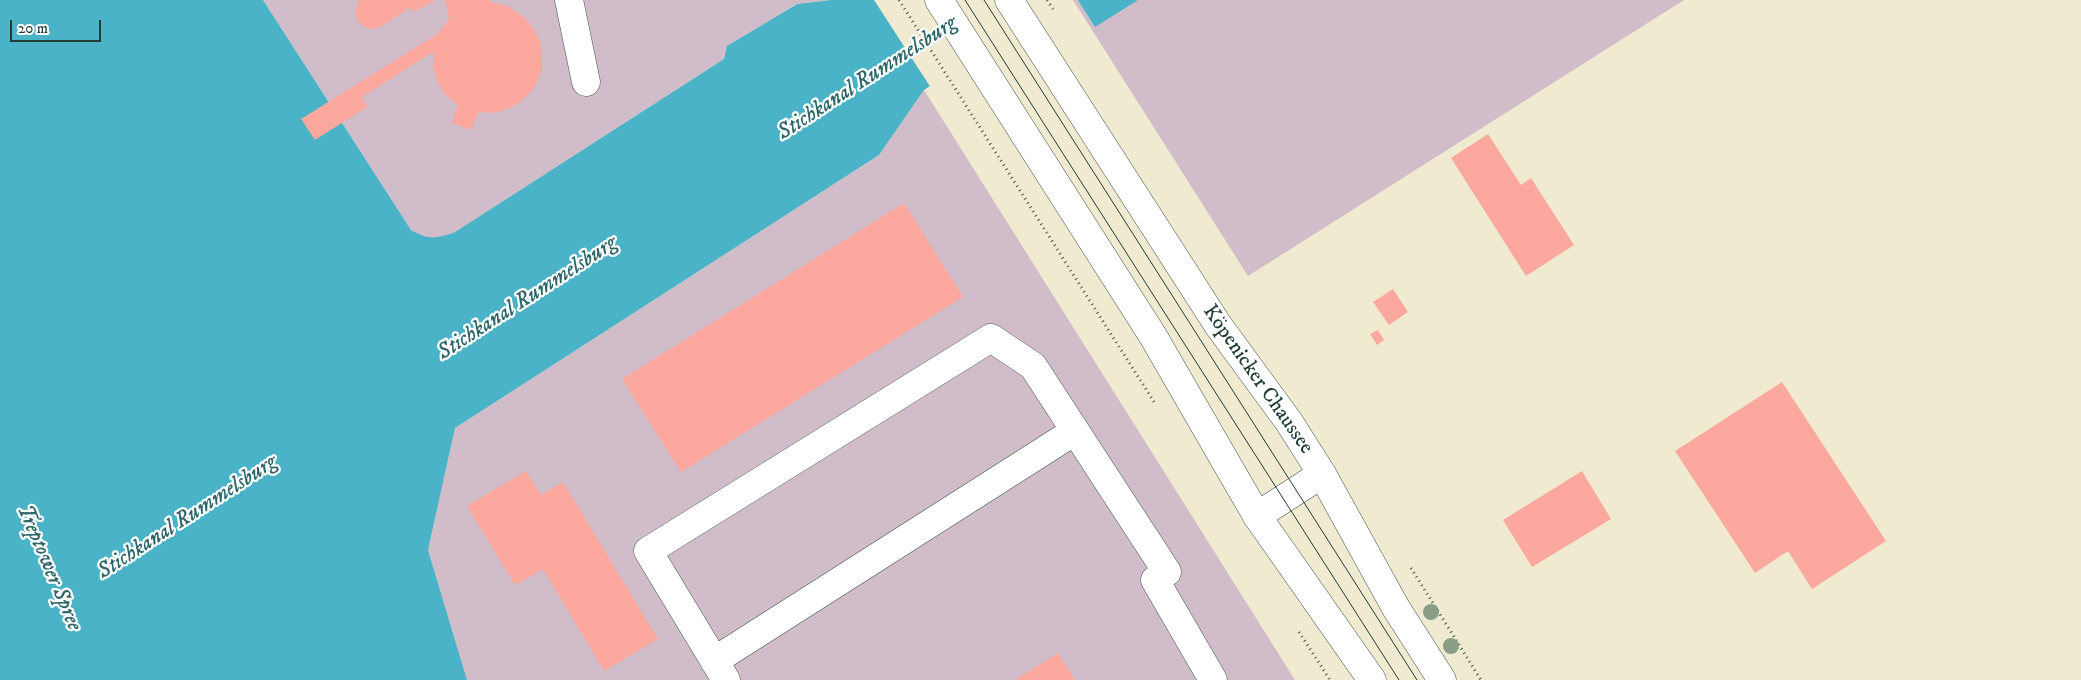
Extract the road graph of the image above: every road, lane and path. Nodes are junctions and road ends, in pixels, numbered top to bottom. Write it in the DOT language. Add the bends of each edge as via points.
graph roads {
  1 [pos="569,0"];
  2 [pos="899,0"];
  3 [pos="939,0"];
  4 [pos="1009,0"];
  5 [pos="586,82"];
  6 [pos="986,136"];
  7 [pos="1075,431"];
  8 [pos="1322,474"];
  9 [pos="1257,516"];
  10 [pos="720,670"];
  11 [pos="1213,680"];
  12 [pos="1372,680"];
  13 [pos="1442,680"];
  1 -- 5 [label="main road"];
  2 -- 6 [label="path"];
  3 -- 9 [label="main road" via="1153,336"];
  4 -- 8 [label="main road, Köpenicker Chaussee" via="1218,325 1289,422"];
  7 -- 10 [label="main road"];
  7 -- 10 [label="main road" via="1033,366 991,338 648,551"];
  7 -- 11 [label="main road" via="1161,576"];
  8 -- 9 [label="main road"];
  8 -- 13 [label="main road, Köpenicker Chaussee" via="1396,608"];
  9 -- 12 [label="main road"];
}
